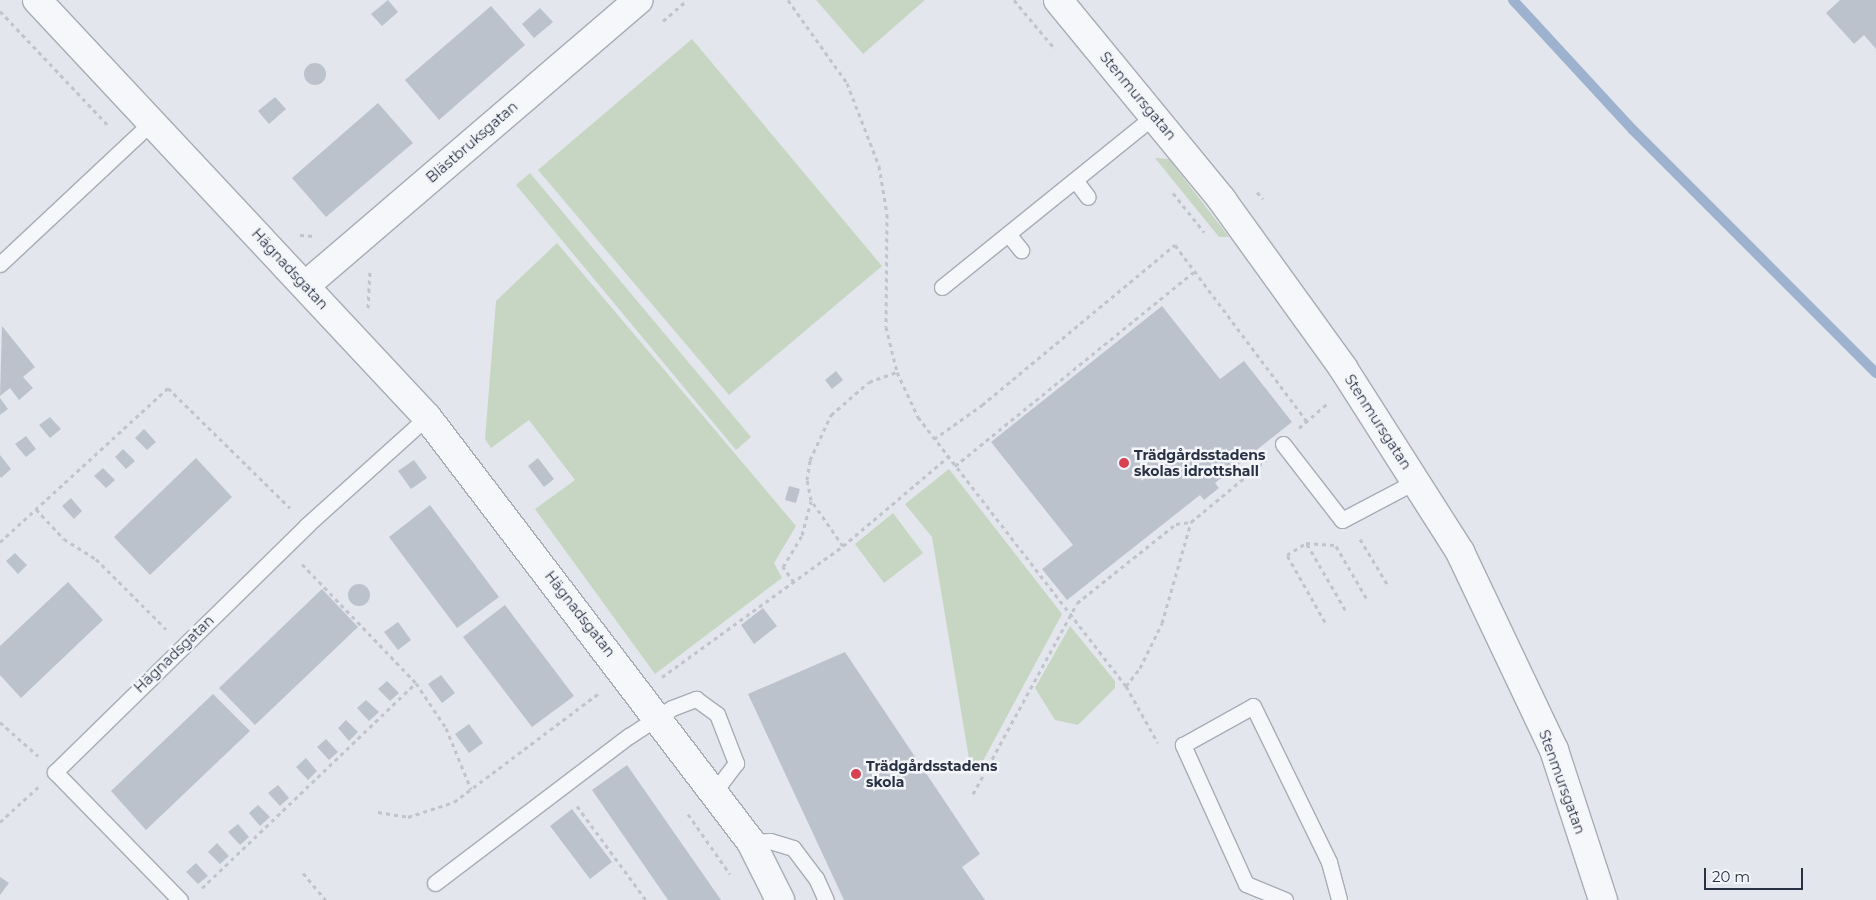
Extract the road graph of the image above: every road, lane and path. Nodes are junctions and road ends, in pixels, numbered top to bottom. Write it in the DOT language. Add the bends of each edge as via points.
graph roads {
  1 [pos="37,0"];
  2 [pos="638,0"];
  3 [pos="687,0"];
  4 [pos="788,0"];
  5 [pos="1014,0"];
  6 [pos="1058,0"];
  7 [pos="657,26"];
  8 [pos="1062,57"];
  9 [pos="1154,116"];
  10 [pos="152,122"];
  11 [pos="1074,180"];
  12 [pos="1172,191"];
  13 [pos="1088,197"];
  14 [pos="291,234"];
  15 [pos="1008,234"];
  16 [pos="325,237"];
  17 [pos="1209,238"];
  18 [pos="1021,250"];
  19 [pos="0,264"];
  20 [pos="377,266"];
  21 [pos="1195,271"];
  22 [pos="306,285"];
  23 [pos="942,287"];
  24 [pos="367,314"];
  25 [pos="897,372"];
  26 [pos="1324,395"];
  27 [pos="1329,402"];
  28 [pos="1334,410"];
  29 [pos="427,417"];
  30 [pos="1306,420"];
  31 [pos="934,439"];
  32 [pos="1283,444"];
  33 [pos="949,456"];
  34 [pos="956,466"];
  35 [pos="1416,481"];
  36 [pos="811,500"];
  37 [pos="36,508"];
  38 [pos="1191,522"];
  39 [pos="307,525"];
  40 [pos="1357,534"];
  41 [pos="0,542"];
  42 [pos="1343,542"];
  43 [pos="1306,543"];
  44 [pos="285,546"];
  45 [pos="843,546"];
  46 [pos="1336,546"];
  47 [pos="794,582"];
  48 [pos="1389,587"];
  49 [pos="1368,600"];
  50 [pos="1346,611"];
  51 [pos="1070,614"];
  52 [pos="1325,622"];
  53 [pos="182,646"];
  54 [pos="625,673"];
  55 [pos="416,683"];
  56 [pos="1126,686"];
  57 [pos="664,712"];
  58 [pos="0,722"];
  59 [pos="1160,747"];
  60 [pos="55,772"];
  61 [pos="571,779"];
  62 [pos="471,789"];
  63 [pos="714,792"];
  64 [pos="972,794"];
  65 [pos="378,812"];
  66 [pos="0,822"];
  67 [pos="751,842"];
  68 [pos="303,873"];
  69 [pos="436,883"];
  70 [pos="197,893"];
  71 [pos="180,900"];
  72 [pos="326,900"];
  73 [pos="646,900"];
  74 [pos="780,900"];
  75 [pos="826,900"];
  76 [pos="1286,900"];
  77 [pos="1339,900"];
  78 [pos="1602,900"];
  1 -- 10 [label="street, Hägnadsgatan"];
  2 -- 22 [label="street, Blästbruksgatan"];
  3 -- 7 [label="path"];
  4 -- 25 [label="path" via="847,84 879,166 887,214 883,298"];
  5 -- 8 [label="path"];
  6 -- 9 [label="street, Stenmursgatan"];
  9 -- 11 [label="lane"];
  9 -- 35 [label="street, Stenmursgatan" via="1222,200 1343,368"];
  10 -- 19 [label="lane"];
  10 -- 22 [label="street, Hägnadsgatan"];
  11 -- 13 [label="lane"];
  11 -- 15 [label="lane"];
  12 -- 17 [label="path"];
  14 -- 16 [label="path"];
  15 -- 18 [label="lane"];
  15 -- 23 [label="lane"];
  20 -- 24 [label="path" via="370,272"];
  21 -- 30 [label="path"];
  21 -- 31 [label="path" via="1175,245 982,406"];
  21 -- 34 [label="path"];
  22 -- 29 [label="street, Hägnadsgatan"];
  25 -- 31 [label="path"];
  25 -- 36 [label="path" via="868,382 832,415 810,460 807,480"];
  26 -- 27 [label="path"];
  27 -- 28 [label="path"];
  27 -- 30 [label="path"];
  29 -- 39 [label="lane, Hägnadsgatan"];
  29 -- 54 [label="street, Hägnadsgatan"];
  30 -- 32 [label="path"];
  31 -- 33 [label="path"];
  32 -- 35 [label="lane" via="1342,520"];
  32 -- 38 [label="path"];
  33 -- 34 [label="path"];
  33 -- 45 [label="path"];
  34 -- 51 [label="path"];
  35 -- 78 [label="street, Stenmursgatan" via="1460,552 1554,750"];
  36 -- 45 [label="path"];
  36 -- 47 [label="path" via="802,535 783,567"];
  37 -- 39 [label="path" via="168,388"];
  37 -- 41 [label="path"];
  37 -- 53 [label="path" via="64,539 96,559"];
  38 -- 51 [label="path" via="1176,524 1077,603"];
  38 -- 56 [label="path" via="1162,623 1140,668"];
  39 -- 44 [label="lane, Hägnadsgatan"];
  40 -- 48 [label="path"];
  42 -- 46 [label="path"];
  43 -- 46 [label="path"];
  43 -- 50 [label="path"];
  43 -- 52 [label="path" via="1287,555"];
  44 -- 53 [label="lane, Hägnadsgatan"];
  44 -- 55 [label="path"];
  45 -- 47 [label="path"];
  46 -- 49 [label="path"];
  47 -- 57 [label="path" via="653,683"];
  51 -- 56 [label="path"];
  51 -- 64 [label="path"];
  53 -- 60 [label="lane, Hägnadsgatan"];
  54 -- 57 [label="street, Hägnadsgatan"];
  54 -- 62 [label="path"];
  55 -- 62 [label="path" via="446,728"];
  55 -- 70 [label="path"];
  56 -- 59 [label="path"];
  57 -- 61 [label="lane"];
  57 -- 63 [label="street, Hägnadsgatan"];
  57 -- 63 [label="lane" via="696,699 717,714 736,763"];
  58 -- 60 [label="path"];
  60 -- 66 [label="path"];
  60 -- 71 [label="lane"];
  61 -- 69 [label="lane"];
  61 -- 73 [label="path" via="582,793 573,800"];
  62 -- 65 [label="path" via="454,802 408,817"];
  63 -- 67 [label="street, Hägnadsgatan"];
  67 -- 74 [label="street, Hägnadsgatan"];
  67 -- 75 [label="lane" via="770,841 793,848 816,878"];
  68 -- 72 [label="path"];
  76 -- 77 [label="lane" via="1246,884 1183,745 1253,706 1329,862"];
}
